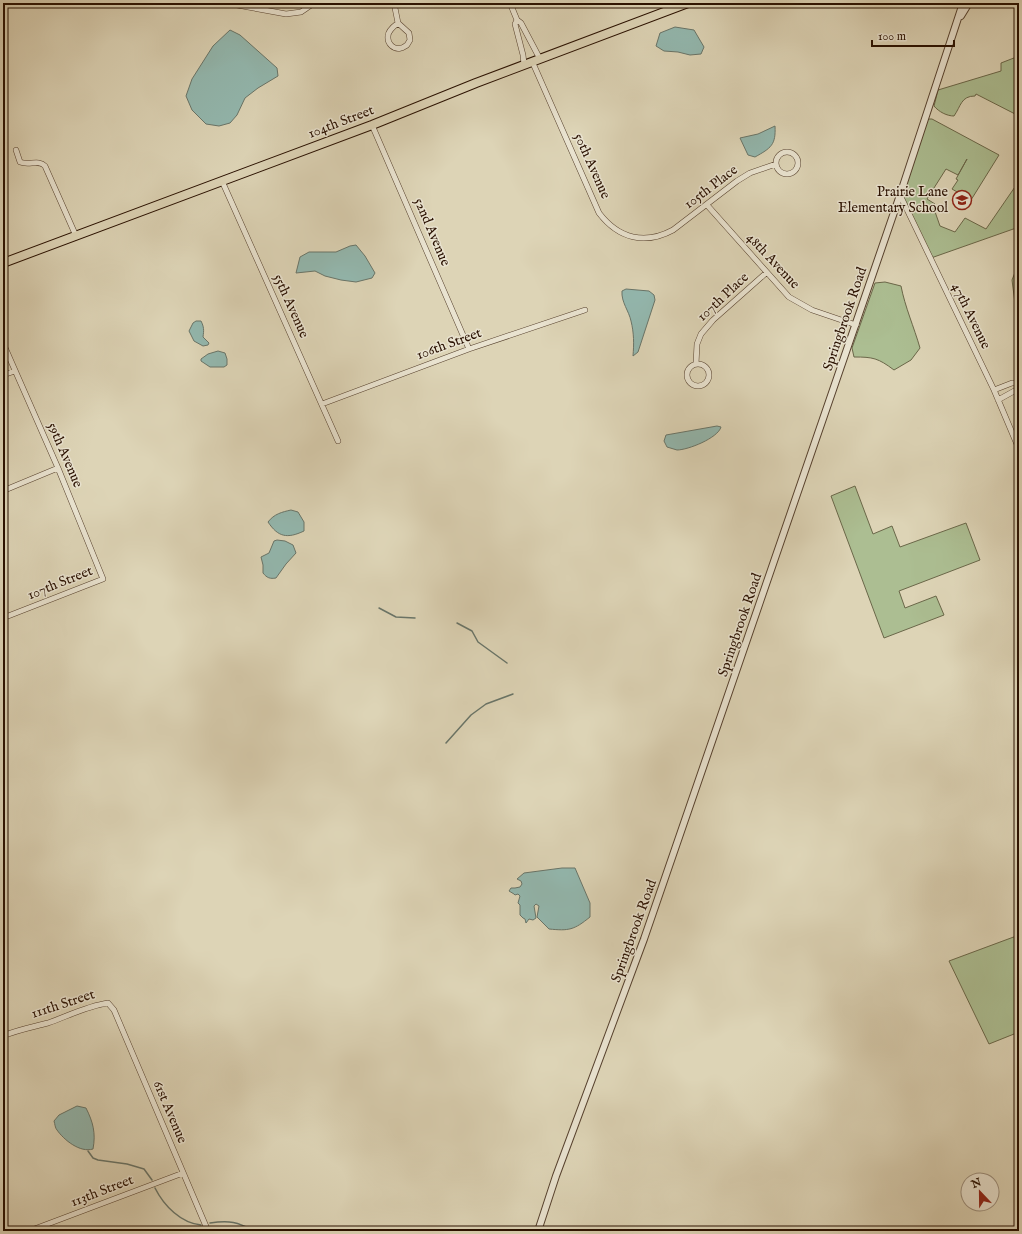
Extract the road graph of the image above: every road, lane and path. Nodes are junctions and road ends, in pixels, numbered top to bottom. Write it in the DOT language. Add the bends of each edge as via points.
graph roads {
  1 [pos="165,3"];
  2 [pos="314,3"];
  3 [pos="394,3"];
  4 [pos="510,3"];
  5 [pos="688,3"];
  6 [pos="962,3"];
  7 [pos="969,3"];
  8 [pos="517,20"];
  9 [pos="398,23"];
  10 [pos="956,24"];
  11 [pos="532,61"];
  12 [pos="372,125"];
  13 [pos="16,150"];
  14 [pos="776,164"];
  15 [pos="222,181"];
  16 [pos="900,195"];
  17 [pos="707,205"];
  18 [pos="664,235"];
  19 [pos="76,236"];
  20 [pos="3,263"];
  21 [pos="766,273"];
  22 [pos="585,310"];
  23 [pos="856,325"];
  24 [pos="3,343"];
  25 [pos="470,349"];
  26 [pos="696,364"];
  27 [pos="15,370"];
  28 [pos="3,375"];
  29 [pos="1019,384"];
  30 [pos="994,390"];
  31 [pos="998,400"];
  32 [pos="322,404"];
  33 [pos="338,441"];
  34 [pos="1019,449"];
  35 [pos="58,468"];
  36 [pos="5,490"];
  37 [pos="103,579"];
  38 [pos="3,618"];
  39 [pos="108,1003"];
  40 [pos="3,1036"];
  41 [pos="183,1173"];
  42 [pos="29,1231"];
  43 [pos="208,1231"];
  44 [pos="538,1231"];
  1 -- 2 [label="street" via="237,5 286,14 301,12"];
  3 -- 9 [label="street"];
  4 -- 8 [label="street"];
  5 -- 11 [label="main road, 104th Street"];
  6 -- 10 [label="street, Springbrook Road"];
  7 -- 10 [label="street, Springbrook Road"];
  8 -- 11 [label="street" via="521,22"];
  8 -- 11 [label="street" via="515,24 523,55"];
  9 -- 9 [label="street" via="388,36 389,43 394,48 401,48 410,40 409,33"];
  10 -- 16 [label="street, Springbrook Road"];
  11 -- 12 [label="main road, 104th Street"];
  11 -- 18 [label="street, 50th Avenue" via="604,220 617,231 635,238"];
  12 -- 15 [label="main road, 104th Street"];
  12 -- 25 [label="street, 52nd Avenue"];
  13 -- 19 [label="street" via="20,162 38,162 45,166"];
  14 -- 14 [label="street, 105th Place" via="778,156 788,151 795,154 798,161 797,168 788,174 781,173"];
  14 -- 17 [label="street, 105th Place" via="750,173"];
  15 -- 19 [label="main road, 104th Street"];
  15 -- 32 [label="street, 55th Avenue"];
  16 -- 23 [label="street, Springbrook Road"];
  16 -- 30 [label="street, 47th Avenue"];
  17 -- 18 [label="street, 105th Place"];
  17 -- 21 [label="street, 48th Avenue"];
  19 -- 20 [label="main road, 104th Street"];
  21 -- 23 [label="street, 48th Avenue" via="788,297 812,310"];
  21 -- 26 [label="street, 107th Place" via="701,334 697,344"];
  22 -- 25 [label="street, 106th Street"];
  23 -- 44 [label="street, Springbrook Road" via="644,939"];
  24 -- 27 [label="street, 59th Avenue"];
  25 -- 32 [label="street, 106th Street"];
  26 -- 26 [label="street, 107th Place" via="690,368 687,375 692,384 700,386 708,380 709,373 706,366"];
  27 -- 28 [label="street"];
  27 -- 35 [label="street, 59th Avenue"];
  29 -- 30 [label="street" via="1012,382"];
  29 -- 31 [label="street" via="1016,390"];
  30 -- 31 [label="street, 47th Avenue"];
  31 -- 34 [label="street, 47th Avenue"];
  32 -- 33 [label="street, 55th Avenue"];
  35 -- 36 [label="street"];
  35 -- 37 [label="street, 59th Avenue"];
  37 -- 38 [label="street, 107th Street"];
  39 -- 40 [label="street, 111th Street"];
  39 -- 41 [label="street, 61st Avenue" via="114,1010"];
  41 -- 42 [label="street, 113th Street"];
  41 -- 43 [label="street, 61st Avenue"];
}
